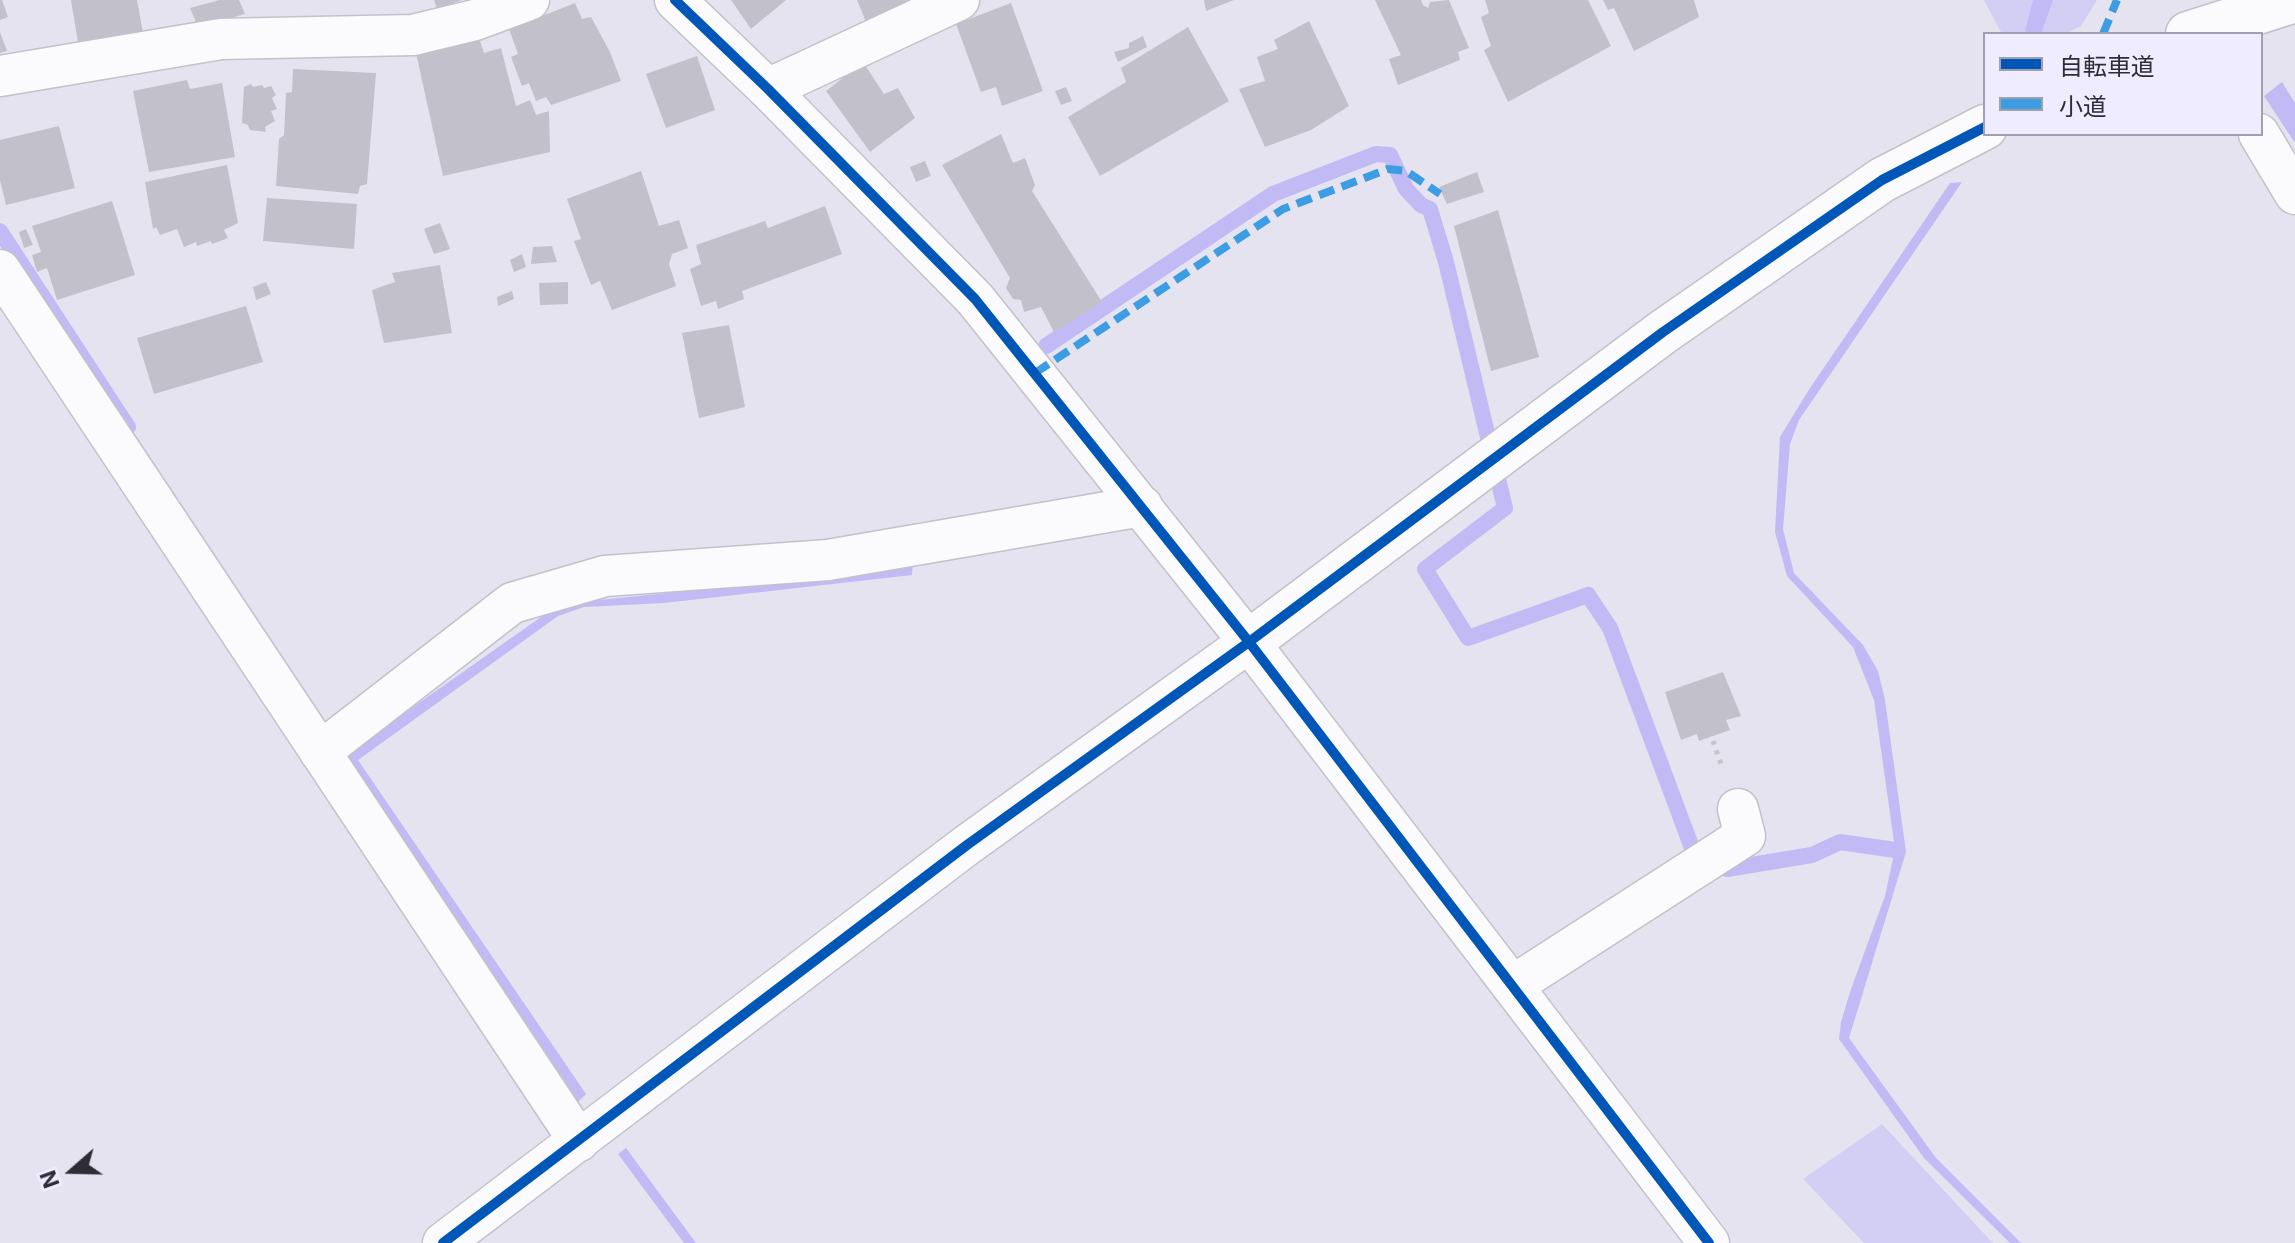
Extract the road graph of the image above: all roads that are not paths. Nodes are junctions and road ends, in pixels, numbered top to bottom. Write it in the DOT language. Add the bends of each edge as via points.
graph roads {
  1 [pos="529,0"];
  2 [pos="675,0"];
  3 [pos="959,0"];
  4 [pos="2295,0"];
  5 [pos="2198,32"];
  6 [pos="0,76"];
  7 [pos="768,89"];
  8 [pos="1983,128"];
  9 [pos="2260,136"];
  10 [pos="2295,194"];
  11 [pos="0,270"];
  12 [pos="1142,506"];
  13 [pos="1249,642"];
  14 [pos="320,752"];
  15 [pos="1738,809"];
  16 [pos="1512,986"];
  17 [pos="579,1141"];
  18 [pos="443,1243"];
  19 [pos="1709,1243"];
  1 -- 6 [label="street" via="413,35 221,39"];
  2 -- 7 [label="street"];
  3 -- 7 [label="street"];
  4 -- 5 [label="street"];
  7 -- 12 [label="street" via="975,299"];
  8 -- 13 [label="street" via="1882,180 1663,332"];
  9 -- 10 [label="street"];
  11 -- 14 [label="street"];
  12 -- 13 [label="street"];
  12 -- 14 [label="street" via="828,560 605,576 538,595 512,603"];
  13 -- 16 [label="street"];
  13 -- 17 [label="street" via="967,845"];
  14 -- 17 [label="street"];
  15 -- 16 [label="street" via="1745,836"];
  16 -- 19 [label="street"];
  17 -- 18 [label="street"];
}
